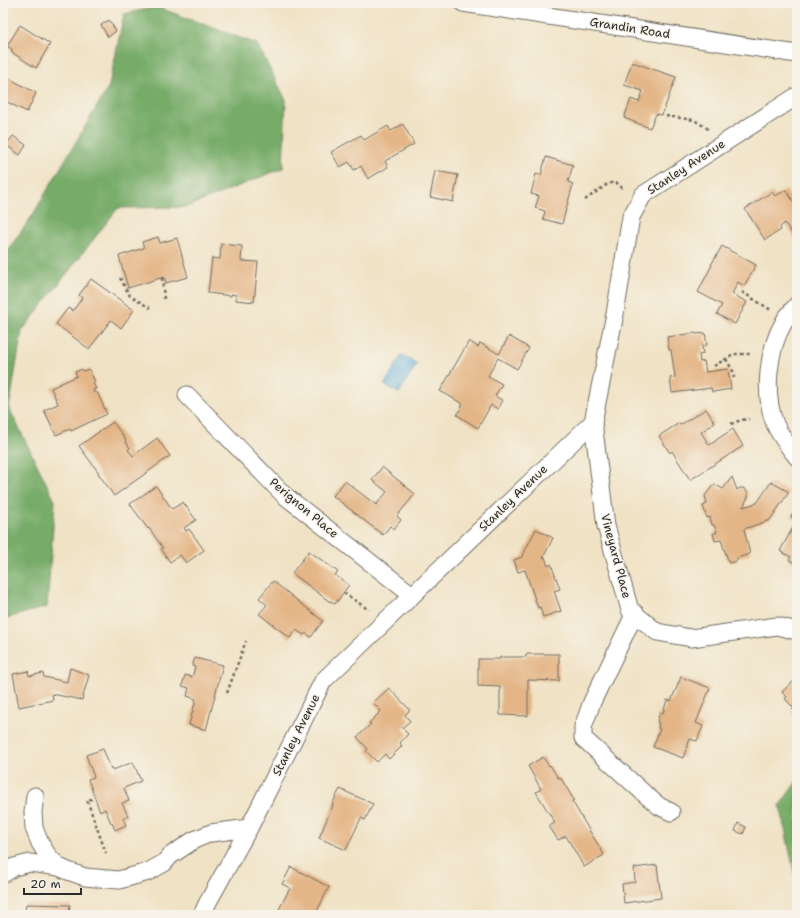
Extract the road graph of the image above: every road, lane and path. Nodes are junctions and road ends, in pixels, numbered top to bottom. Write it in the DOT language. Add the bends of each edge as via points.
graph roads {
  1 [pos="463,3"];
  2 [pos="797,54"];
  3 [pos="797,96"];
  4 [pos="666,116"];
  5 [pos="710,130"];
  6 [pos="622,188"];
  7 [pos="585,200"];
  8 [pos="120,278"];
  9 [pos="162,278"];
  10 [pos="742,292"];
  11 [pos="164,299"];
  12 [pos="797,305"];
  13 [pos="150,308"];
  14 [pos="784,321"];
  15 [pos="752,354"];
  16 [pos="726,359"];
  17 [pos="714,366"];
  18 [pos="734,381"];
  19 [pos="187,395"];
  20 [pos="749,419"];
  21 [pos="594,422"];
  22 [pos="731,424"];
  23 [pos="797,457"];
  24 [pos="344,593"];
  25 [pos="412,595"];
  26 [pos="369,610"];
  27 [pos="635,613"];
  28 [pos="797,631"];
  29 [pos="246,641"];
  30 [pos="227,693"];
  31 [pos="35,796"];
  32 [pos="92,799"];
  33 [pos="671,812"];
  34 [pos="248,828"];
  35 [pos="106,853"];
  36 [pos="59,867"];
  37 [pos="3,874"];
  38 [pos="202,915"];
  1 -- 2 [label="street, Grandin Road"];
  3 -- 21 [label="street, Stanley Avenue" via="643,195 631,217"];
  4 -- 5 [label="path" via="694,120"];
  6 -- 7 [label="path" via="617,183 609,183"];
  8 -- 13 [label="path" via="130,296"];
  9 -- 11 [label="path"];
  10 -- 14 [label="path"];
  12 -- 14 [label="street"];
  14 -- 23 [label="street" via="776,337 771,358 768,380 770,409 785,442"];
  15 -- 16 [label="path" via="734,354"];
  16 -- 17 [label="path"];
  16 -- 18 [label="path" via="733,371"];
  19 -- 25 [label="street, Perignon Place" via="284,495"];
  20 -- 22 [label="path"];
  21 -- 25 [label="street, Stanley Avenue"];
  21 -- 27 [label="street, Vineyard Place" via="606,526 630,610"];
  24 -- 26 [label="path"];
  25 -- 34 [label="street, Stanley Avenue" via="323,681"];
  27 -- 28 [label="street, Vineyard Place" via="657,632 691,638 777,626"];
  27 -- 33 [label="street" via="592,702 583,727 584,738 647,796"];
  29 -- 30 [label="path"];
  31 -- 36 [label="street" via="34,828 48,856"];
  32 -- 35 [label="path" via="87,800"];
  34 -- 36 [label="street" via="211,833 194,840 148,872 119,880 85,877"];
  34 -- 38 [label="street, Stanley Avenue"];
  36 -- 37 [label="street" via="30,864 14,867"];
}
